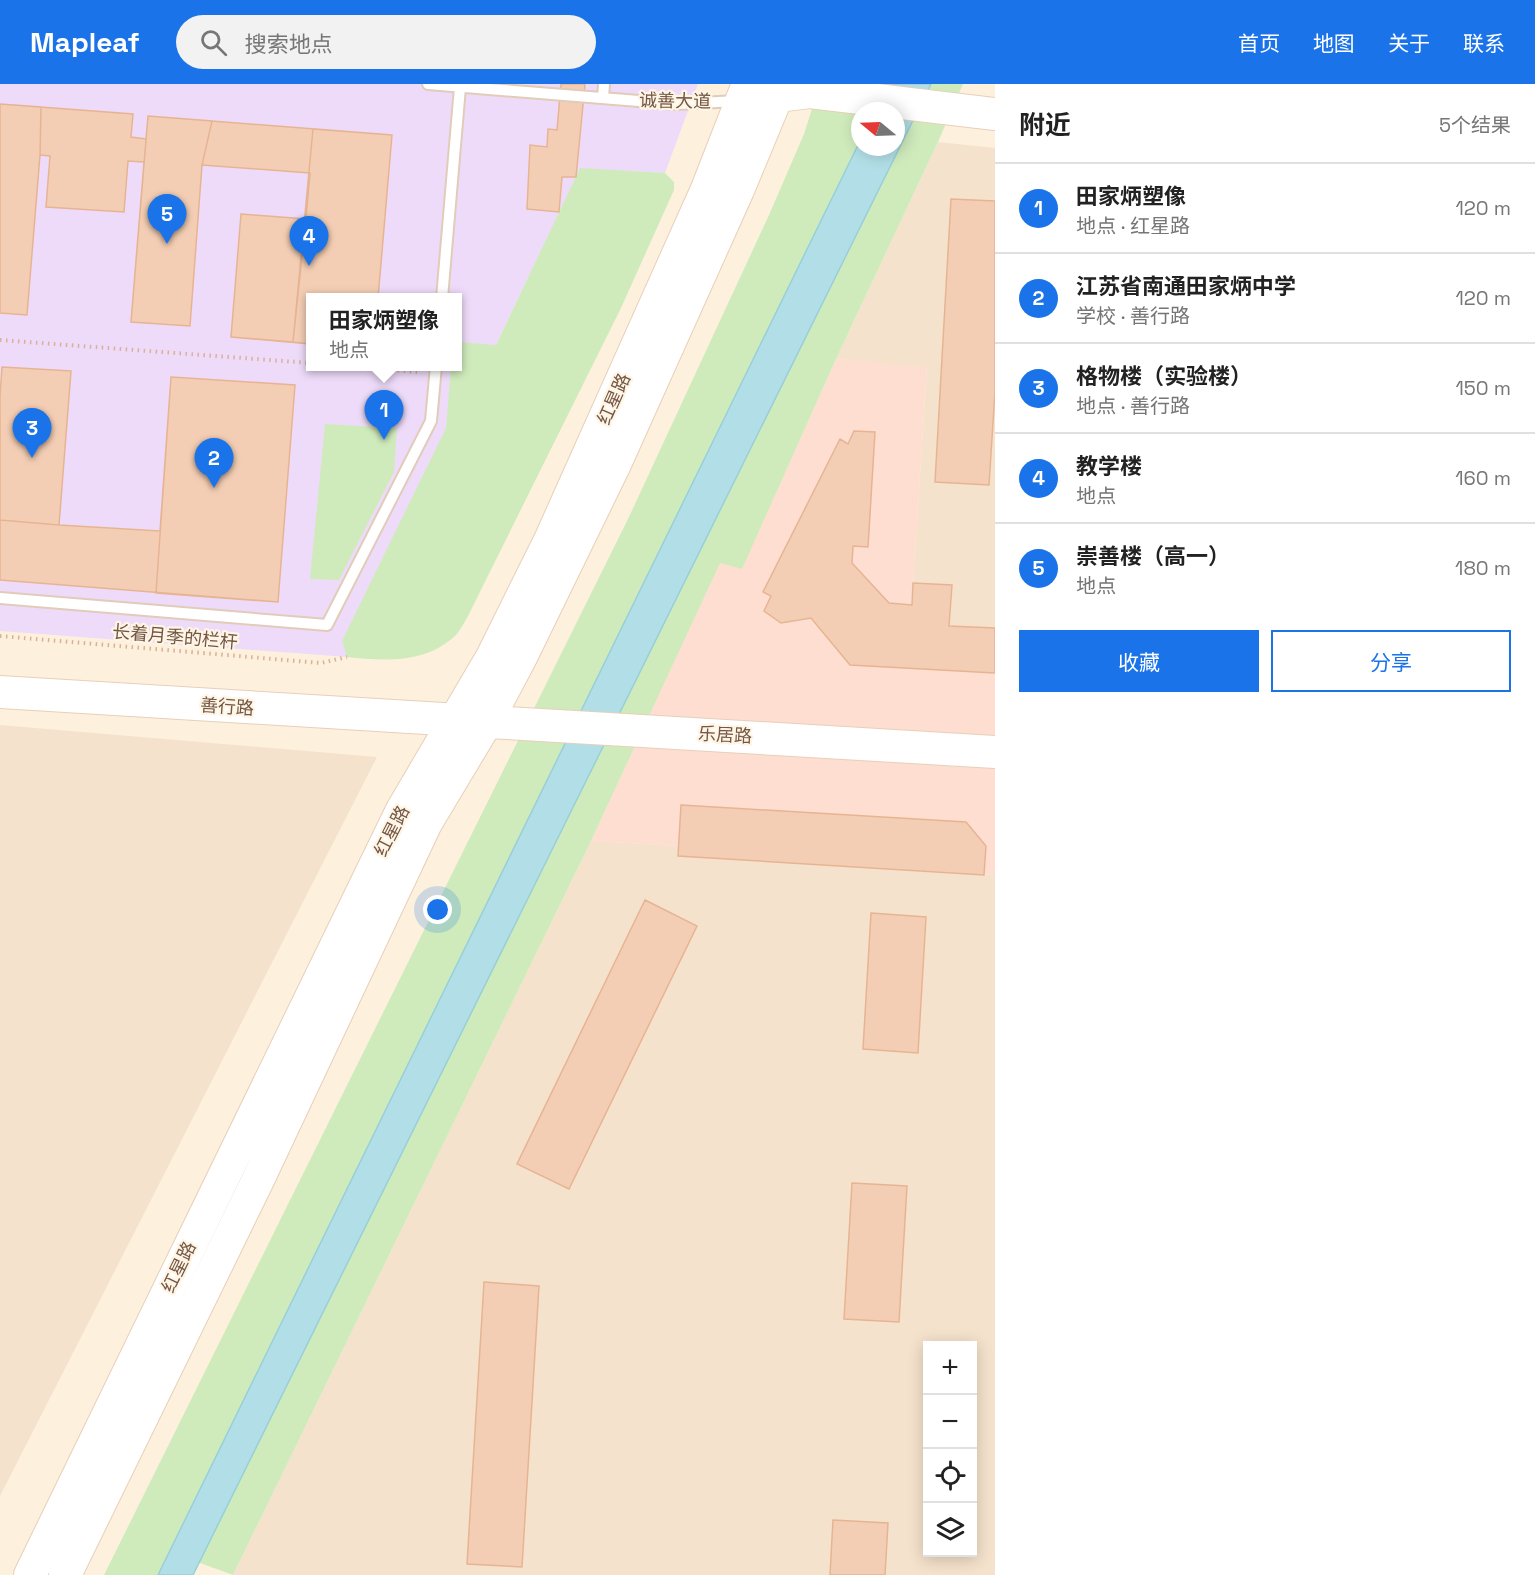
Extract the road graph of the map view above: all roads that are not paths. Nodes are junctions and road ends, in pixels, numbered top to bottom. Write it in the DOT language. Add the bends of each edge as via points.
graph roads {
  1 [pos="428,84"];
  2 [pos="604,84"];
  3 [pos="460,87"];
  4 [pos="780,90"];
  5 [pos="745,92"];
  6 [pos="603,98"];
  7 [pos="995,114"];
  8 [pos="442,293"];
  9 [pos="436,371"];
  10 [pos="0,598"];
  11 [pos="0,692"];
  12 [pos="454,721"];
  13 [pos="486,723"];
  14 [pos="995,752"];
  15 [pos="30,1575"];
  16 [pos="64,1575"];
  1 -- 3 [label="lane, 诚善大道"];
  2 -- 6 [label="lane"];
  3 -- 6 [label="lane, 诚善大道"];
  3 -- 8 [label="lane"];
  4 -- 5 [label="main road"];
  4 -- 7 [label="main road"];
  4 -- 13 [label="main road, 红星路" via="615,464"];
  5 -- 6 [label="lane, 诚善大道" via="676,104"];
  5 -- 12 [label="main road, 红星路" via="707,189 551,538 492,657"];
  9 -- 10 [label="lane" via="431,421 327,625"];
  11 -- 12 [label="main road, 善行路"];
  12 -- 13 [label="main road, 乐居路"];
  12 -- 15 [label="main road, 红星路" via="397,820"];
  13 -- 14 [label="main road, 乐居路"];
  13 -- 16 [label="main road, 红星路" via="426,823 252,1192"];
}
